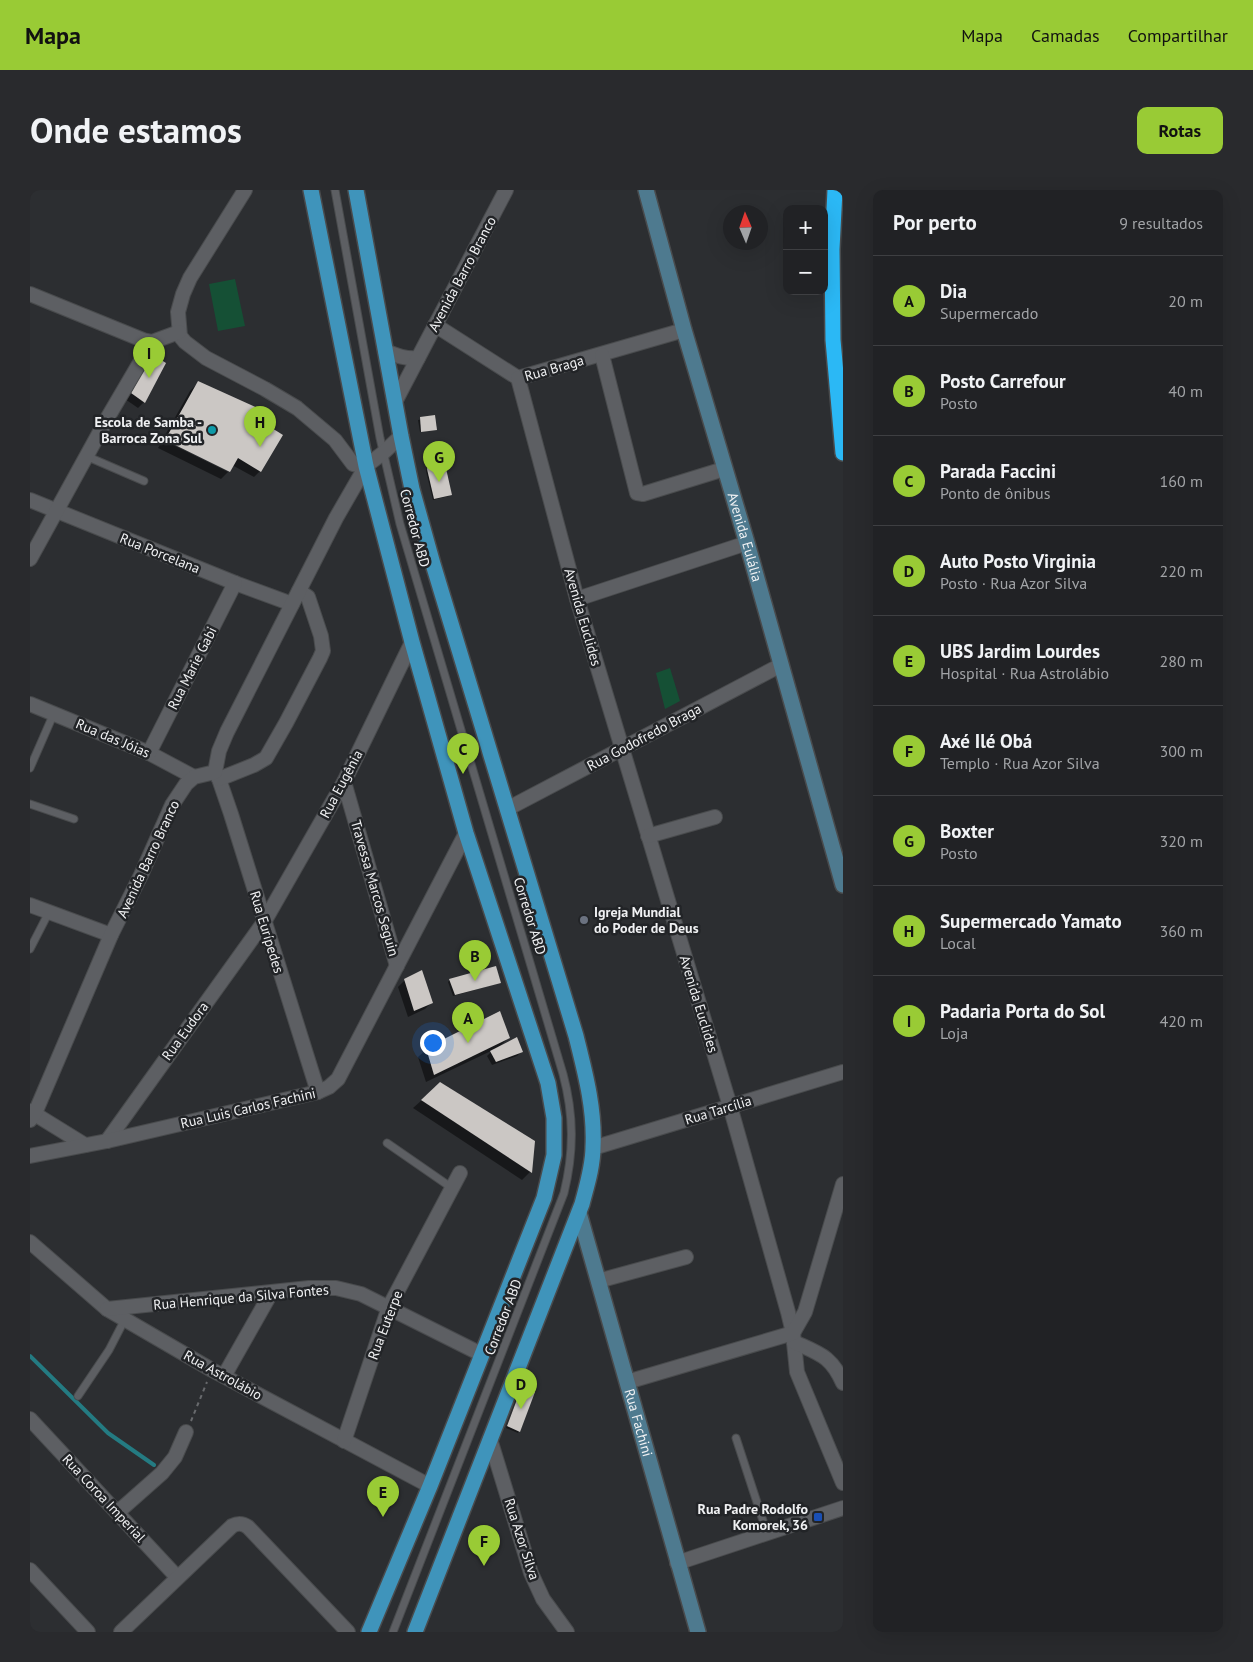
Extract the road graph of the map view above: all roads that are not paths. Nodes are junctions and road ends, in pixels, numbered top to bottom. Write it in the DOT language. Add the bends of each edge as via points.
graph roads {
  1 [pos="245,190"];
  2 [pos="311,190"];
  3 [pos="335,190"];
  4 [pos="356,190"];
  5 [pos="506,190"];
  6 [pos="646,190"];
  7 [pos="835,190"];
  8 [pos="30,294"];
  9 [pos="435,325"];
  10 [pos="684,330"];
  11 [pos="179,332"];
  12 [pos="152,342"];
  13 [pos="385,351"];
  14 [pos="602,355"];
  15 [pos="418,358"];
  16 [pos="518,378"];
  17 [pos="395,402"];
  18 [pos="401,436"];
  19 [pos="384,453"];
  20 [pos="843,453"];
  21 [pos="86,456"];
  22 [pos="366,466"];
  23 [pos="724,469"];
  24 [pos="144,481"];
  25 [pos="30,500"];
  26 [pos="56,511"];
  27 [pos="747,543"];
  28 [pos="30,559"];
  29 [pos="235,583"];
  30 [pos="299,591"];
  31 [pos="577,599"];
  32 [pos="292,604"];
  33 [pos="412,642"];
  34 [pos="781,665"];
  35 [pos="30,704"];
  36 [pos="54,713"];
  37 [pos="621,748"];
  38 [pos="149,753"];
  39 [pos="30,768"];
  40 [pos="217,776"];
  41 [pos="194,777"];
  42 [pos="344,782"];
  43 [pos="30,804"];
  44 [pos="507,809"];
  45 [pos="715,816"];
  46 [pos="74,819"];
  47 [pos="466,833"];
  48 [pos="648,836"];
  49 [pos="843,885"];
  50 [pos="30,905"];
  51 [pos="49,912"];
  52 [pos="264,922"];
  53 [pos="111,935"];
  54 [pos="30,949"];
  55 [pos="397,966"];
  56 [pos="843,1072"];
  57 [pos="318,1092"];
  58 [pos="730,1106"];
  59 [pos="32,1115"];
  60 [pos="107,1141"];
  61 [pos="387,1144"];
  62 [pos="85,1145"];
  63 [pos="593,1148"];
  64 [pos="30,1156"];
  65 [pos="460,1173"];
  66 [pos="843,1184"];
  67 [pos="452,1188"];
  68 [pos="579,1214"];
  69 [pos="30,1242"];
  70 [pos="686,1257"];
  71 [pos="598,1282"];
  72 [pos="271,1293"];
  73 [pos="389,1307"];
  74 [pos="107,1309"];
  75 [pos="125,1319"];
  76 [pos="794,1338"];
  77 [pos="481,1354"];
  78 [pos="218,1373"];
  79 [pos="627,1382"];
  80 [pos="843,1383"];
  81 [pos="78,1396"];
  82 [pos="30,1419"];
  83 [pos="186,1432"];
  84 [pos="736,1438"];
  85 [pos="490,1439"];
  86 [pos="344,1441"];
  87 [pos="843,1484"];
  88 [pos="430,1486"];
  89 [pos="843,1508"];
  90 [pos="118,1512"];
  91 [pos="768,1533"];
  92 [pos="678,1562"];
  93 [pos="30,1570"];
  94 [pos="177,1577"];
  95 [pos="88,1632"];
  96 [pos="121,1632"];
  97 [pos="348,1632"];
  98 [pos="369,1632"];
  99 [pos="393,1632"];
  100 [pos="415,1632"];
  101 [pos="567,1632"];
  102 [pos="698,1632"];
  1 -- 11 [label="street" via="190,278 178,312"];
  2 -- 22 [label="main road"];
  3 -- 19 [label="lane, Corredor ABD"];
  4 -- 13 [label="main road"];
  5 -- 9 [label="street, Avenida Barro Branco"];
  6 -- 10 [label="street, Avenida Eulália"];
  7 -- 20 [label="highway" via="833,340"];
  8 -- 12 [label="street"];
  9 -- 15 [label="street, Avenida Barro Branco"];
  9 -- 16 [label="street, Rua Braga"];
  10 -- 14 [label="street, Rua Braga"];
  10 -- 23 [label="street, Avenida Eulália"];
  11 -- 12 [label="street"];
  11 -- 22 [label="street" via="185,342 206,358 297,408 336,440 354,464"];
  12 -- 21 [label="street"];
  13 -- 15 [label="street" via="408,359"];
  13 -- 17 [label="main road"];
  14 -- 16 [label="street, Rua Braga"];
  14 -- 23 [label="street" via="637,493 643,494"];
  15 -- 17 [label="street, Avenida Barro Branco"];
  16 -- 31 [label="street, Avenida Euclides"];
  17 -- 18 [label="main road"];
  18 -- 19 [label="street"];
  18 -- 44 [label="main road" via="433,564"];
  19 -- 22 [label="street"];
  19 -- 99 [label="lane, Corredor ABD" via="400,524 563,1074 573,1133 564,1193"];
  21 -- 24 [label="lane"];
  21 -- 26 [label="street"];
  22 -- 30 [label="street"];
  22 -- 33 [label="main road"];
  23 -- 27 [label="street, Avenida Eulália"];
  25 -- 26 [label="street, Rua Porcelana"];
  26 -- 28 [label="street"];
  26 -- 29 [label="street, Rua Porcelana"];
  27 -- 31 [label="street"];
  27 -- 34 [label="street, Avenida Eulália"];
  29 -- 32 [label="street, Rua Porcelana"];
  29 -- 38 [label="street, Rua Marie Gabi"];
  30 -- 32 [label="street"];
  30 -- 40 [label="street" via="308,597 322,636 320,658 266,758 254,766"];
  31 -- 37 [label="street, Avenida Euclides"];
  32 -- 40 [label="street" via="227,732 219,751"];
  33 -- 42 [label="street, Rua Eugênia"];
  33 -- 47 [label="main road"];
  34 -- 37 [label="street, Rua Godofredo Braga"];
  34 -- 49 [label="street, Avenida Eulália"];
  35 -- 36 [label="street, Rua das Jóias"];
  36 -- 38 [label="street, Rua das Jóias"];
  36 -- 39 [label="lane"];
  37 -- 44 [label="street, Rua Godofredo Braga"];
  37 -- 48 [label="street, Avenida Euclides"];
  38 -- 41 [label="street, Rua das Jóias"];
  40 -- 41 [label="street"];
  40 -- 52 [label="street, Rua Eurípedes"];
  41 -- 53 [label="street, Avenida Barro Branco" via="172,805"];
  42 -- 52 [label="street, Rua Eugênia"];
  42 -- 55 [label="street, Travessa Marcos Seguin"];
  43 -- 46 [label="lane"];
  44 -- 63 [label="main road" via="587,1079"];
  45 -- 48 [label="street"];
  47 -- 55 [label="street, Rua Luis Carlos Fachini"];
  47 -- 77 [label="main road" via="548,1083 554,1118 554,1155 544,1198"];
  48 -- 58 [label="street, Avenida Euclides"];
  50 -- 51 [label="street"];
  51 -- 53 [label="street"];
  51 -- 54 [label="lane"];
  52 -- 57 [label="street, Rua Eurípedes"];
  52 -- 60 [label="street, Rua Eudora"];
  53 -- 59 [label="street, Avenida Barro Branco"];
  55 -- 57 [label="street, Rua Luis Carlos Fachini" via="338,1079"];
  56 -- 58 [label="street, Rua Tarcília"];
  57 -- 60 [label="street, Rua Luis Carlos Fachini"];
  58 -- 63 [label="street, Rua Tarcília"];
  58 -- 76 [label="street, Avenida Euclides"];
  59 -- 62 [label="street"];
  60 -- 62 [label="street, Rua Luis Carlos Fachini"];
  61 -- 67 [label="lane"];
  62 -- 64 [label="street, Rua Luis Carlos Fachini"];
  63 -- 68 [label="main road"];
  65 -- 67 [label="street, Rua Euterpe"];
  66 -- 76 [label="street" via="805,1312"];
  67 -- 73 [label="street, Rua Euterpe"];
  68 -- 71 [label="street, Rua Fachini"];
  68 -- 85 [label="main road"];
  69 -- 74 [label="street, Rua Astrolábio"];
  70 -- 71 [label="street"];
  71 -- 79 [label="street, Rua Fachini"];
  72 -- 73 [label="street, Rua Henrique da Silva Fontes" via="336,1288 361,1294"];
  72 -- 74 [label="street, Rua Henrique da Silva Fontes"];
  72 -- 78 [label="street"];
  73 -- 77 [label="street, Rua Henrique da Silva Fontes"];
  73 -- 86 [label="street, Rua Euterpe"];
  74 -- 75 [label="street, Rua Astrolábio"];
  75 -- 78 [label="street, Rua Astrolábio"];
  75 -- 81 [label="lane"];
  76 -- 79 [label="street"];
  76 -- 80 [label="street" via="828,1359"];
  76 -- 87 [label="street, Avenida Euclides" via="797,1372"];
  77 -- 88 [label="main road"];
  78 -- 86 [label="street, Rua Astrolábio"];
  79 -- 92 [label="street, Rua Fachini"];
  82 -- 90 [label="street, Rua Coroa Imperial"];
  83 -- 90 [label="street" via="175,1456 162,1473"];
  84 -- 91 [label="lane"];
  85 -- 100 [label="main road"];
  85 -- 101 [label="street, Rua Azor Silva" via="531,1573 543,1599"];
  86 -- 88 [label="street, Rua Astrolábio"];
  88 -- 98 [label="main road"];
  89 -- 91 [label="street"];
  90 -- 94 [label="street, Rua Coroa Imperial"];
  91 -- 92 [label="street"];
  92 -- 102 [label="street, Rua Fachini"];
  93 -- 95 [label="street"];
  94 -- 96 [label="street"];
  94 -- 97 [label="street" via="232,1526 243,1524"];
}
